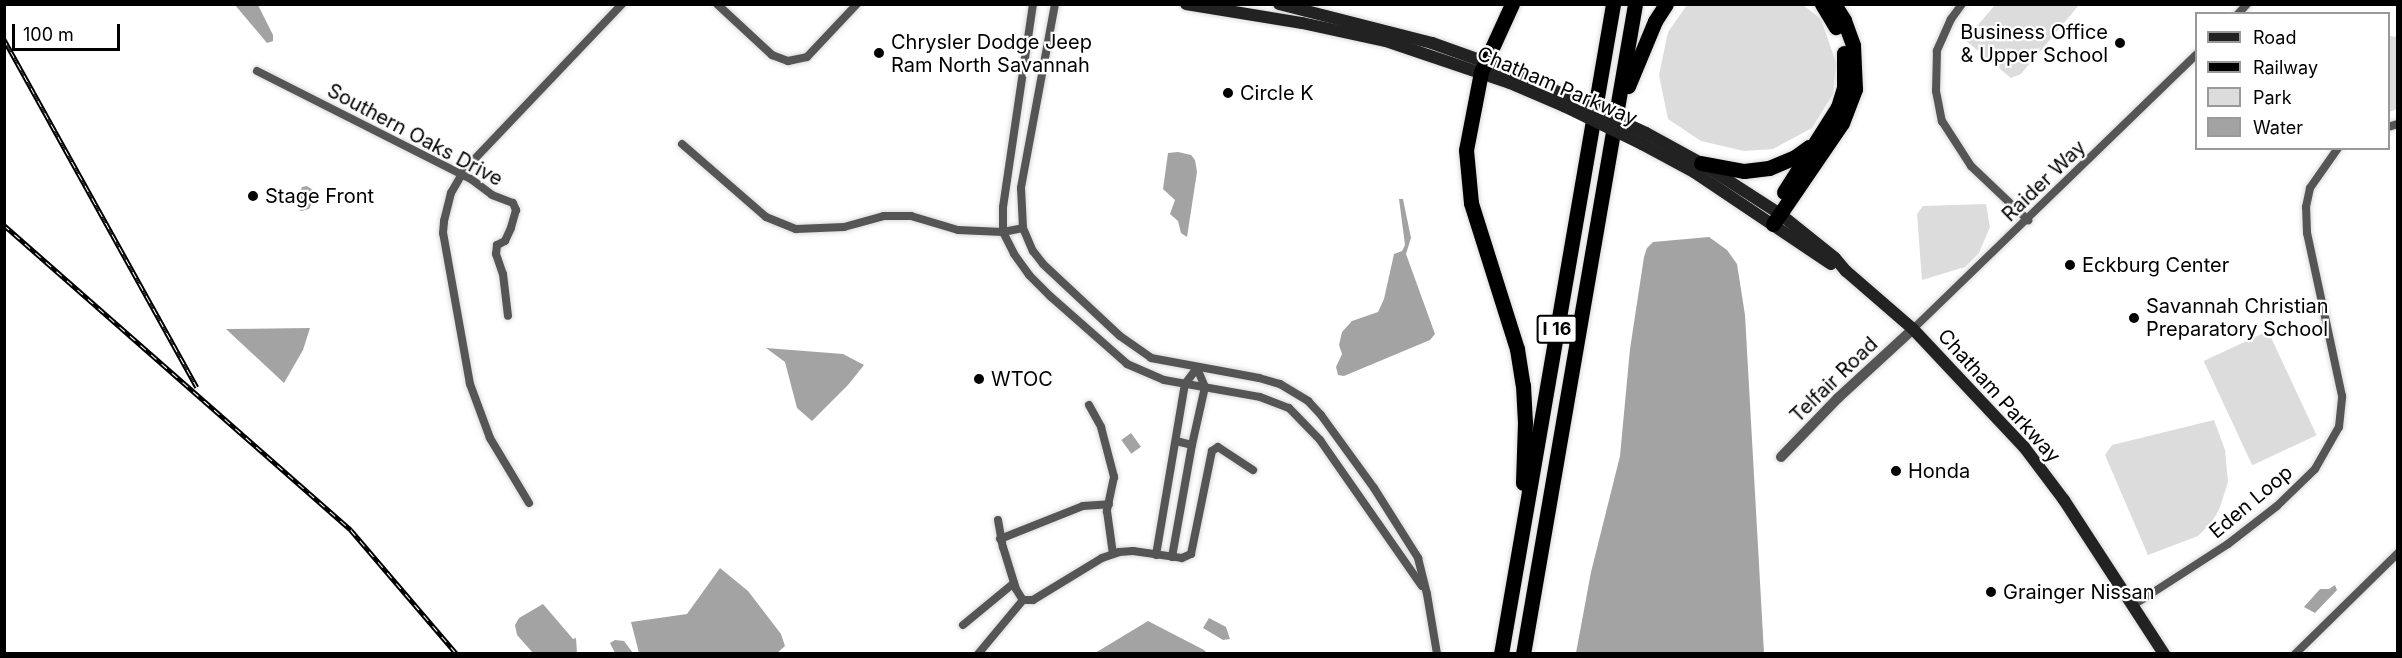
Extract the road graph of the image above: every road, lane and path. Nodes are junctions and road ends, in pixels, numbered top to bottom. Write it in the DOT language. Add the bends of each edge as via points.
graph roads {
  1 [pos="622,4"];
  2 [pos="717,4"];
  3 [pos="857,4"];
  4 [pos="1034,4"];
  5 [pos="1055,4"];
  6 [pos="1186,4"];
  7 [pos="1512,4"];
  8 [pos="1612,4"];
  9 [pos="1635,4"];
  10 [pos="1666,4"];
  11 [pos="1822,4"];
  12 [pos="1834,4"];
  13 [pos="1962,4"];
  14 [pos="1286,5"];
  15 [pos="1287,21"];
  16 [pos="2195,56"];
  17 [pos="1483,67"];
  18 [pos="257,71"];
  19 [pos="1618,108"];
  20 [pos="1827,127"];
  21 [pos="1644,138"];
  22 [pos="682,144"];
  23 [pos="2337,150"];
  24 [pos="1701,164"];
  25 [pos="462,174"];
  26 [pos="1773,216"];
  27 [pos="2028,220"];
  28 [pos="1023,228"];
  29 [pos="1004,232"];
  30 [pos="508,316"];
  31 [pos="1913,329"];
  32 [pos="1197,368"];
  33 [pos="1185,384"];
  34 [pos="1205,387"];
  35 [pos="1089,405"];
  36 [pos="1176,441"];
  37 [pos="1192,445"];
  38 [pos="1781,457"];
  39 [pos="1253,470"];
  40 [pos="529,503"];
  41 [pos="1109,504"];
  42 [pos="998,520"];
  43 [pos="1000,538"];
  44 [pos="1518,552"];
  45 [pos="2397,553"];
  46 [pos="1113,554"];
  47 [pos="1156,555"];
  48 [pos="1172,557"];
  49 [pos="1014,583"];
  50 [pos="1427,594"];
  51 [pos="1023,600"];
  52 [pos="2132,606"];
  53 [pos="963,625"];
  54 [pos="978,654"];
  55 [pos="1437,654"];
  56 [pos="1500,654"];
  57 [pos="1523,654"];
  58 [pos="2164,654"];
  59 [pos="2295,654"];
  1 -- 25 [label="street"];
  2 -- 3 [label="street" via="772,55 788,61 807,57"];
  4 -- 29 [label="street" via="1004,188"];
  5 -- 28 [label="street" via="1021,188"];
  6 -- 15 [label="main road, Chatham Parkway"];
  7 -- 17 [label="highway"];
  8 -- 44 [label="highway, I 16"];
  9 -- 19 [label="highway, I 16"];
  10 -- 19 [label="highway"];
  11 -- 20 [label="highway" via="1834,22 1846,65 1845,87"];
  12 -- 26 [label="highway" via="1853,45 1855,89 1842,123"];
  13 -- 27 [label="street" via="1937,51 1936,91 1942,121 1971,166"];
  14 -- 15 [label="street"];
  14 -- 17 [label="main road, Chatham Parkway" via="1393,32"];
  15 -- 17 [label="main road, Chatham Parkway" via="1386,41"];
  16 -- 27 [label="street, Raider Way"];
  17 -- 21 [label="main road, Chatham Parkway, bridge"];
  17 -- 44 [label="highway" via="1466,150 1467,182 1510,320 1523,385 1525,422"];
  18 -- 25 [label="street, Southern Oaks Drive"];
  19 -- 57 [label="highway, I 16"];
  20 -- 24 [label="highway" via="1810,147 1769,168 1744,171"];
  20 -- 26 [label="highway"];
  21 -- 24 [label="main road, Chatham Parkway"];
  21 -- 26 [label="main road, Chatham Parkway" via="1694,172"];
  22 -- 29 [label="street" via="766,217 796,229 844,227 884,216 902,216 958,230"];
  23 -- 52 [label="street, Eden Loop" via="2310,188 2306,207 2307,233 2342,396 2339,428 2315,470 2277,506 2228,544"];
  24 -- 26 [label="main road, Chatham Parkway"];
  25 -- 30 [label="street, Southern Oaks Drive" via="492,195 513,203 516,210 506,241 497,245 496,254 503,274"];
  25 -- 40 [label="street" via="451,193 443,233 468,373 490,438"];
  26 -- 31 [label="main road, Chatham Parkway" via="1846,271"];
  27 -- 31 [label="street, Raider Way"];
  28 -- 29 [label="street"];
  28 -- 32 [label="street" via="1043,264 1136,350 1163,362"];
  29 -- 33 [label="street" via="1029,275 1106,347 1145,374"];
  31 -- 38 [label="street, Telfair Road"];
  31 -- 52 [label="main road, Chatham Parkway" via="2024,447 2064,500"];
  32 -- 33 [label="street"];
  32 -- 34 [label="street"];
  32 -- 50 [label="street" via="1269,381 1308,401 1401,528 1418,558"];
  33 -- 34 [label="street"];
  33 -- 36 [label="street"];
  34 -- 37 [label="street"];
  34 -- 50 [label="street" via="1276,402 1304,421"];
  35 -- 41 [label="street" via="1109,452 1114,477"];
  36 -- 37 [label="street"];
  36 -- 47 [label="street"];
  37 -- 48 [label="street"];
  39 -- 48 [label="street" via="1218,447 1212,451 1191,554"];
  41 -- 43 [label="street" via="1083,506"];
  41 -- 46 [label="street"];
  42 -- 43 [label="street"];
  43 -- 49 [label="street"];
  44 -- 56 [label="highway, I 16"];
  45 -- 59 [label="street"];
  46 -- 47 [label="street" via="1133,551"];
  46 -- 51 [label="street" via="1033,600"];
  47 -- 48 [label="street"];
  49 -- 51 [label="street"];
  49 -- 53 [label="street"];
  50 -- 55 [label="street"];
  51 -- 54 [label="street"];
  52 -- 58 [label="main road, Chatham Parkway"];
}
